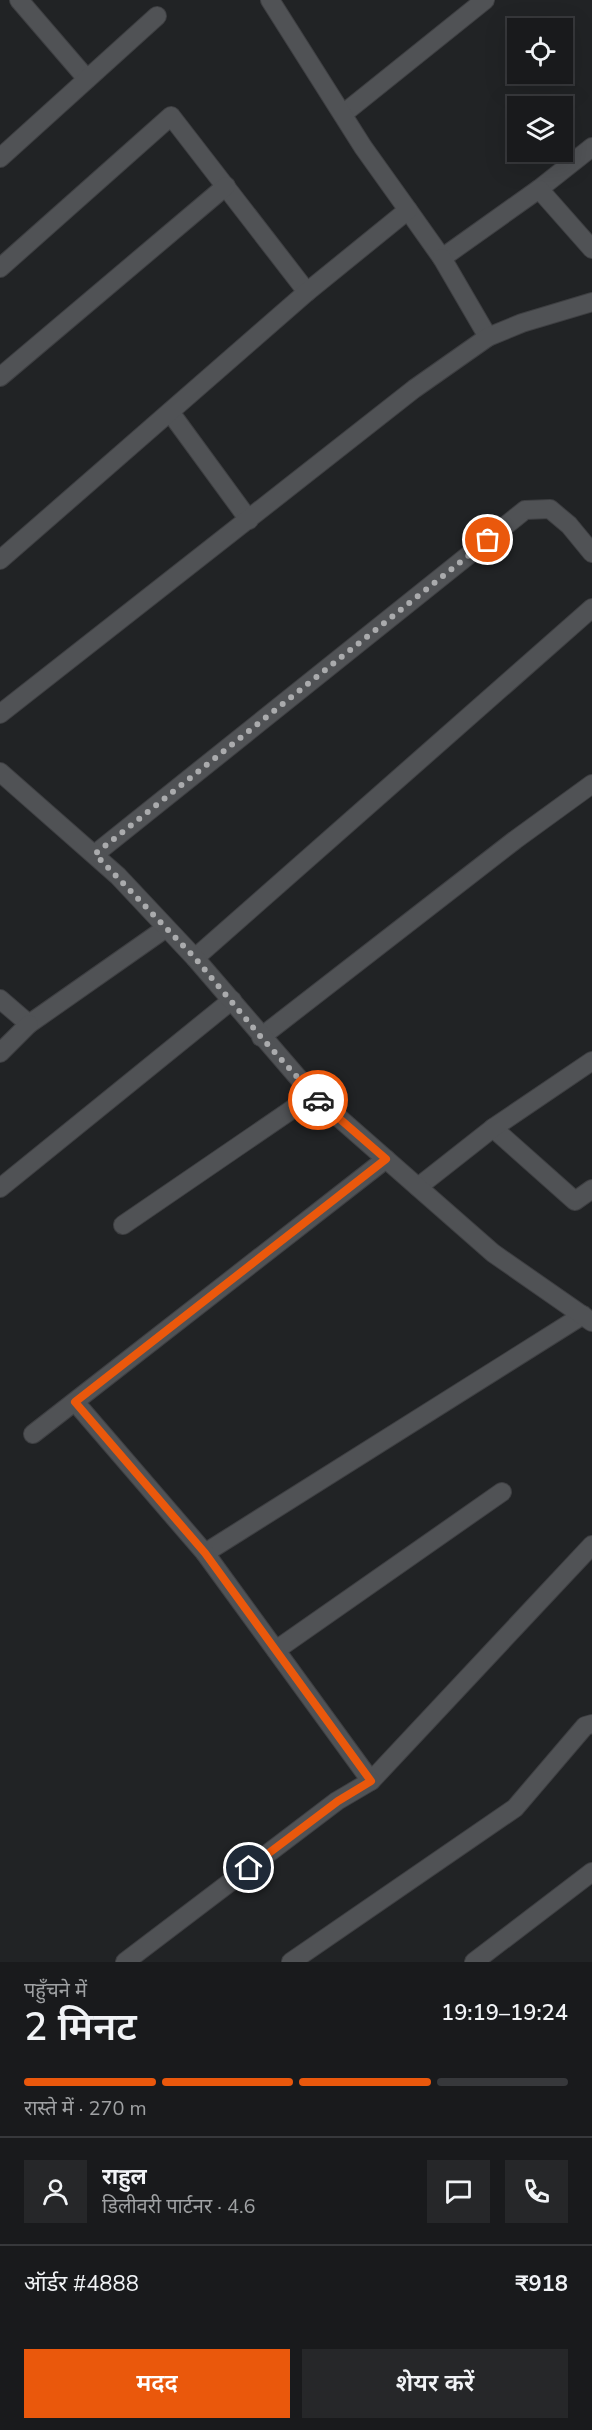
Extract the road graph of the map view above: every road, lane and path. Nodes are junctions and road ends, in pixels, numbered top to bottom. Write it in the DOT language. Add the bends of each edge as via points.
graph roads {
  1 [pos="19,0"];
  2 [pos="270,0"];
  3 [pos="485,0"];
  4 [pos="157,16"];
  5 [pos="87,79"];
  6 [pos="343,114"];
  7 [pos="592,147"];
  8 [pos="0,158"];
  9 [pos="226,186"];
  10 [pos="539,189"];
  11 [pos="408,210"];
  12 [pos="592,249"];
  13 [pos="442,258"];
  14 [pos="0,268"];
  15 [pos="307,292"];
  16 [pos="592,302"];
  17 [pos="488,338"];
  18 [pos="0,377"];
  19 [pos="170,411"];
  20 [pos="249,520"];
  21 [pos="592,553"];
  22 [pos="0,560"];
  23 [pos="592,608"];
  24 [pos="0,714"];
  25 [pos="0,772"];
  26 [pos="592,784"];
  27 [pos="95,854"];
  28 [pos="166,927"];
  29 [pos="195,958"];
  30 [pos="0,999"];
  31 [pos="232,1000"];
  32 [pos="29,1024"];
  33 [pos="261,1037"];
  34 [pos="0,1053"];
  35 [pos="592,1061"];
  36 [pos="313,1095"];
  37 [pos="494,1128"];
  38 [pos="386,1159"];
  39 [pos="418,1187"];
  40 [pos="0,1188"];
  41 [pos="592,1189"];
  42 [pos="123,1225"];
  43 [pos="588,1319"];
  44 [pos="75,1402"];
  45 [pos="33,1434"];
  46 [pos="502,1492"];
  47 [pos="592,1545"];
  48 [pos="205,1553"];
  49 [pos="276,1650"];
  50 [pos="592,1724"];
  51 [pos="371,1781"];
  52 [pos="592,1872"];
  53 [pos="125,1962"];
  54 [pos="291,1962"];
  55 [pos="474,1962"];
  1 -- 5 [label="street"];
  2 -- 6 [label="street"];
  3 -- 6 [label="street"];
  4 -- 5 [label="street"];
  5 -- 8 [label="street"];
  6 -- 11 [label="street"];
  7 -- 10 [label="street"];
  9 -- 14 [label="street" via="171,116"];
  9 -- 15 [label="street"];
  9 -- 18 [label="street"];
  10 -- 12 [label="street"];
  10 -- 13 [label="street"];
  11 -- 13 [label="street"];
  11 -- 15 [label="street"];
  13 -- 17 [label="street"];
  15 -- 19 [label="street"];
  16 -- 17 [label="street"];
  17 -- 20 [label="street" via="414,389"];
  19 -- 20 [label="street"];
  19 -- 22 [label="street"];
  20 -- 24 [label="street"];
  21 -- 27 [label="street" via="550,509 525,510"];
  23 -- 29 [label="street"];
  25 -- 27 [label="street"];
  26 -- 33 [label="street"];
  27 -- 28 [label="street"];
  28 -- 29 [label="street"];
  28 -- 32 [label="street"];
  29 -- 31 [label="street"];
  30 -- 32 [label="street"];
  31 -- 33 [label="street"];
  31 -- 40 [label="street"];
  32 -- 34 [label="street"];
  33 -- 36 [label="street"];
  35 -- 37 [label="street"];
  36 -- 38 [label="street"];
  36 -- 42 [label="street"];
  37 -- 39 [label="street"];
  37 -- 41 [label="street" via="575,1201"];
  38 -- 39 [label="street"];
  38 -- 44 [label="street"];
  39 -- 43 [label="street" via="493,1253"];
  43 -- 48 [label="street"];
  44 -- 45 [label="street"];
  44 -- 48 [label="street"];
  46 -- 49 [label="street"];
  47 -- 51 [label="street"];
  48 -- 49 [label="street"];
  49 -- 51 [label="street"];
  50 -- 54 [label="street" via="585,1726 515,1808"];
  51 -- 53 [label="street" via="338,1801"];
  52 -- 55 [label="street"];
}
